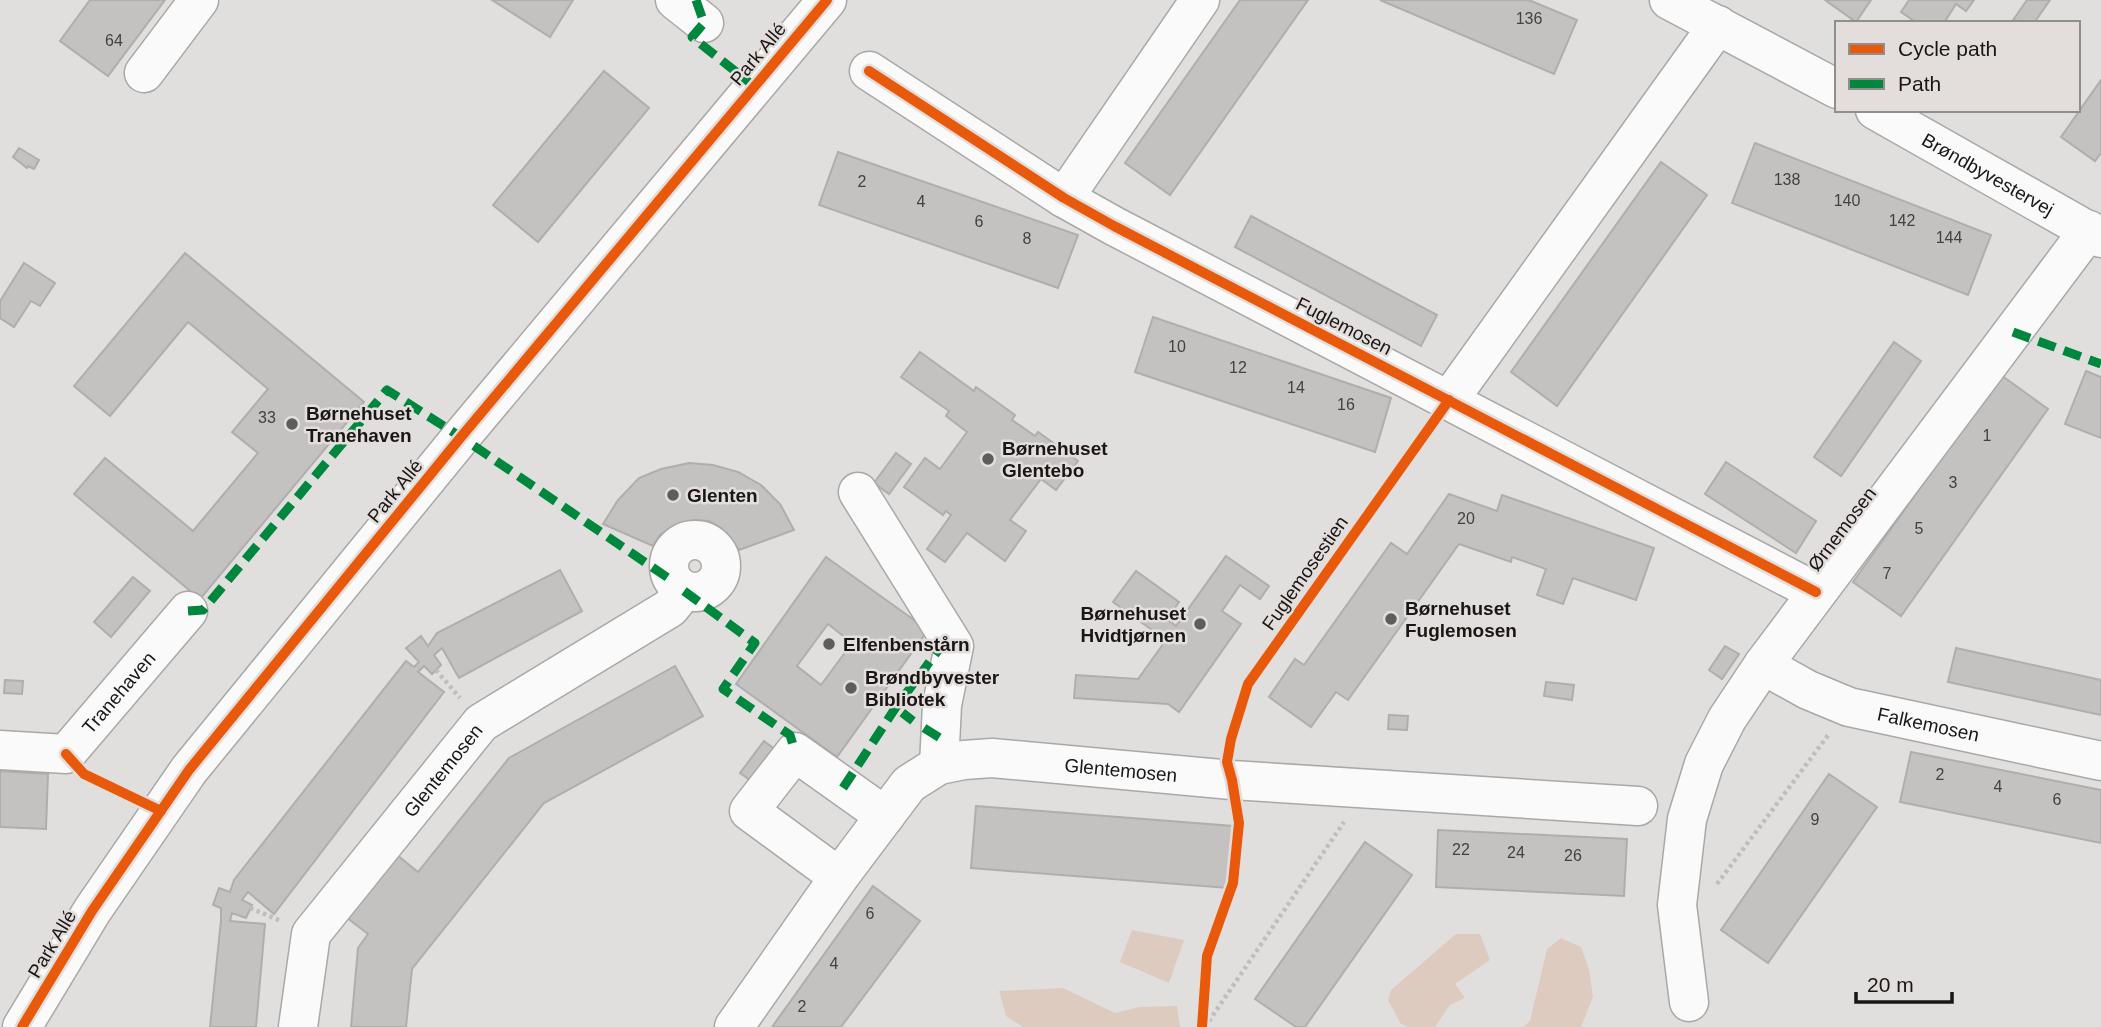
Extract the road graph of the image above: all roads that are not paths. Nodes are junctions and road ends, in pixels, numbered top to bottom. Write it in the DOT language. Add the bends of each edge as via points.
graph roads {
  1 [pos="199,0"];
  2 [pos="827,0"];
  3 [pos="1200,0"];
  4 [pos="1669,0"];
  5 [pos="1718,26"];
  6 [pos="869,71"];
  7 [pos="144,73"];
  8 [pos="1835,88"];
  9 [pos="1879,112"];
  10 [pos="1064,198"];
  11 [pos="2095,234"];
  12 [pos="1449,400"];
  13 [pos="858,492"];
  14 [pos="684,591"];
  15 [pos="1816,592"];
  16 [pos="188,611"];
  17 [pos="1763,665"];
  18 [pos="0,750"];
  19 [pos="2101,761"];
  20 [pos="939,765"];
  21 [pos="1638,806"];
  22 [pos="885,816"];
  23 [pos="839,877"];
  24 [pos="1689,1002"];
  25 [pos="22,1027"];
  26 [pos="298,1027"];
  27 [pos="734,1027"];
  1 -- 7 [label="street"];
  2 -- 25 [label="street, Park Allé" via="189,770 92,911"];
  3 -- 10 [label="street"];
  4 -- 5 [label="street"];
  5 -- 8 [label="street"];
  5 -- 12 [label="street"];
  6 -- 10 [label="street, Fuglemosen"];
  9 -- 11 [label="street, Brøndbyvestervej"];
  10 -- 12 [label="street, Fuglemosen"];
  11 -- 15 [label="street, Ørnemosen"];
  12 -- 15 [label="street, Fuglemosen"];
  13 -- 20 [label="street" via="954,646 942,705"];
  14 -- 26 [label="street, Glentemosen" via="670,608 481,723 311,934"];
  15 -- 17 [label="street, Ørnemosen"];
  16 -- 18 [label="street, Tranehaven" via="66,754"];
  17 -- 19 [label="street, Falkemosen" via="1849,707"];
  17 -- 24 [label="street, Ørnemosen" via="1704,764 1687,819 1677,905"];
  20 -- 21 [label="street, Glentemosen" via="992,758 1232,780"];
  20 -- 22 [label="street, Glentemosen" via="909,784"];
  22 -- 23 [label="street, Glentemosen"];
  22 -- 23 [label="street" via="794,752 750,811"];
  23 -- 27 [label="street, Glentemosen"];
}
